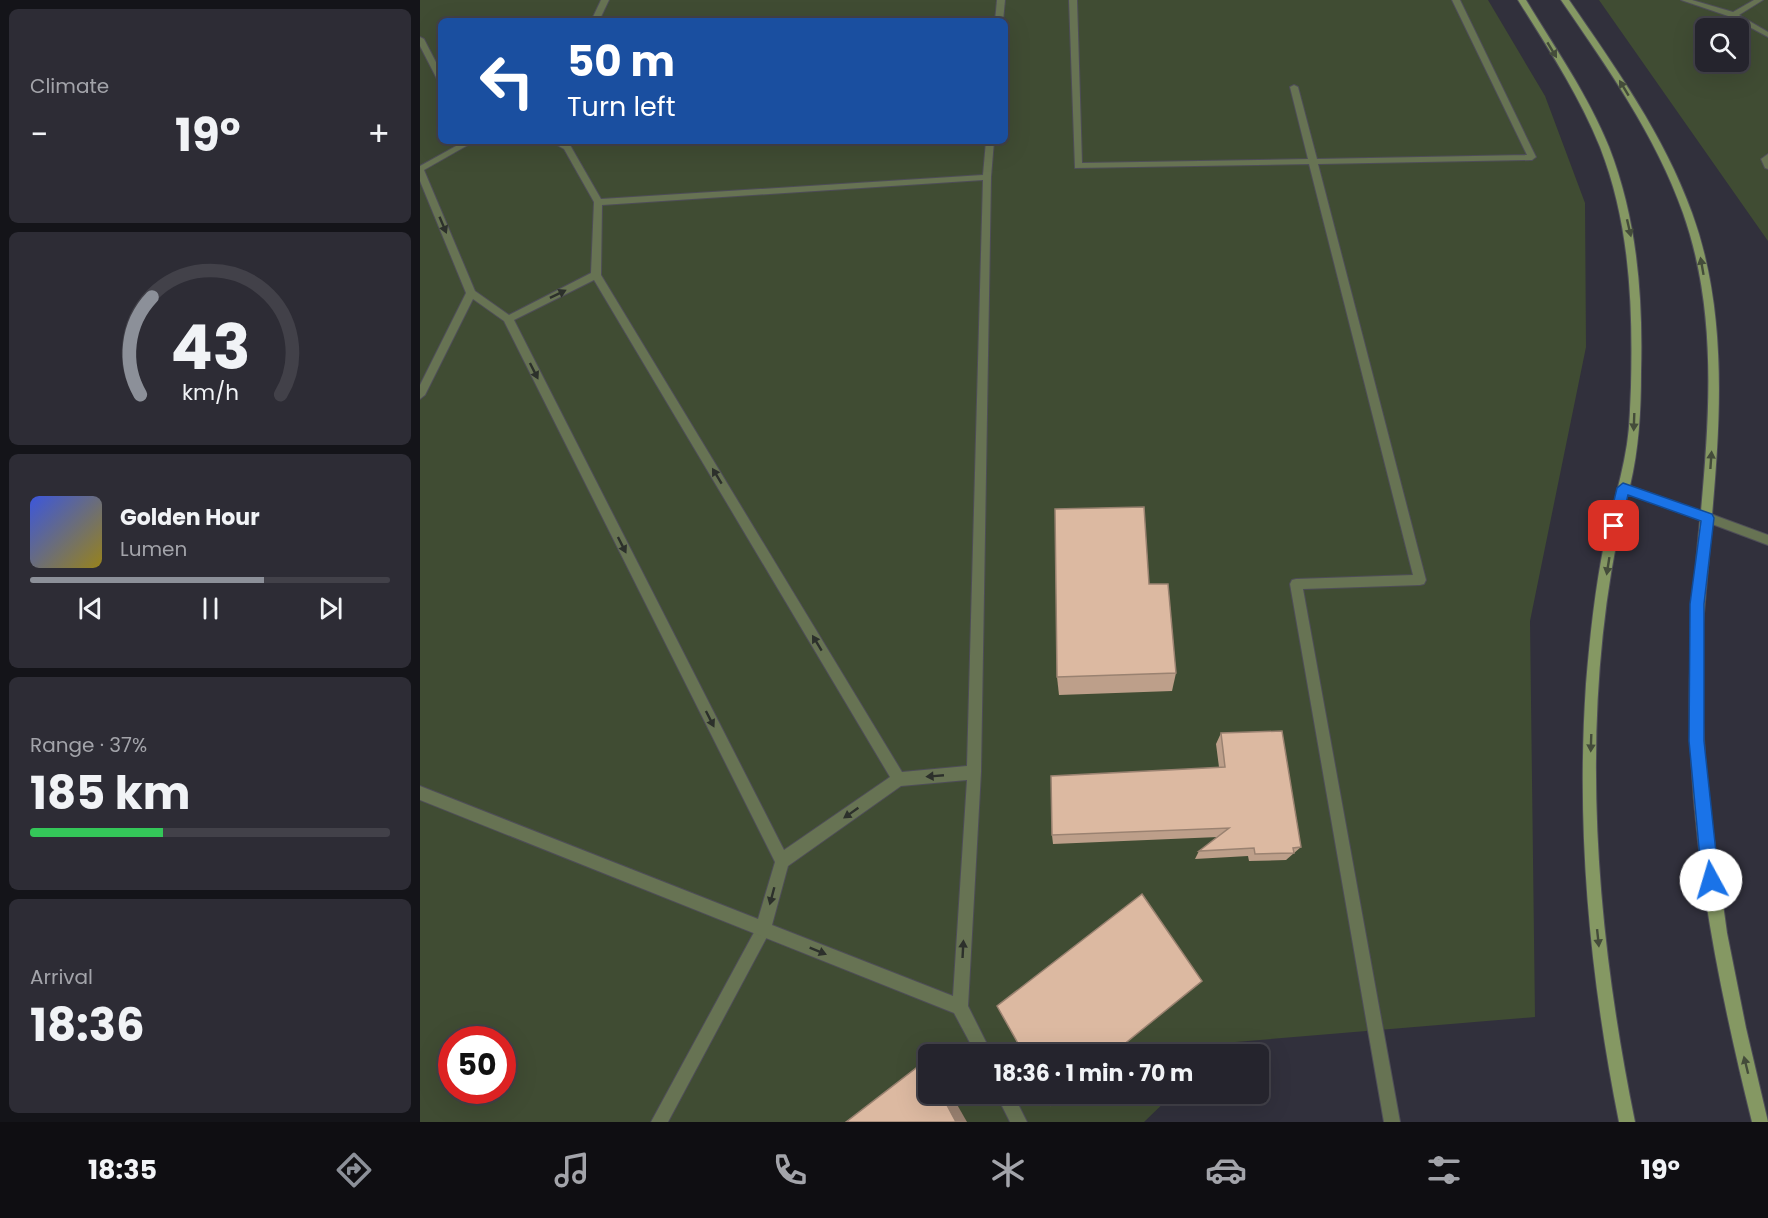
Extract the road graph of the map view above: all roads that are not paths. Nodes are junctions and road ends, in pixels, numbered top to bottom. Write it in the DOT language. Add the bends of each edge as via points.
graph roads {
  1 [pos="605,0"];
  2 [pos="1001,0"];
  3 [pos="1073,0"];
  4 [pos="1456,0"];
  5 [pos="1522,0"];
  6 [pos="1565,0"];
  7 [pos="1685,0"];
  8 [pos="1759,0"];
  9 [pos="1734,15"];
  10 [pos="596,18"];
  11 [pos="999,18"];
  12 [pos="1768,35"];
  13 [pos="420,39"];
  14 [pos="438,73"];
  15 [pos="1294,87"];
  16 [pos="466,144"];
  17 [pos="560,144"];
  18 [pos="990,144"];
  19 [pos="1314,161"];
  20 [pos="420,170"];
  21 [pos="987,177"];
  22 [pos="598,202"];
  23 [pos="596,275"];
  24 [pos="471,293"];
  25 [pos="508,319"];
  26 [pos="420,395"];
  27 [pos="1623,488"];
  28 [pos="1708,518"];
  29 [pos="1768,540"];
  30 [pos="974,772"];
  31 [pos="899,779"];
  32 [pos="420,793"];
  33 [pos="782,861"];
  34 [pos="763,930"];
  35 [pos="960,1007"];
  36 [pos="979,1044"];
  37 [pos="1009,1104"];
  38 [pos="659,1122"];
  39 [pos="1019,1122"];
  40 [pos="1392,1122"];
  41 [pos="1627,1122"];
  42 [pos="1760,1122"];
  1 -- 10 [label="street"];
  2 -- 11 [label="street"];
  3 -- 19 [label="street" via="1078,166"];
  4 -- 19 [label="street" via="1532,157"];
  5 -- 27 [label="main road, one-way" via="1590,114 1615,174 1631,236 1639,319 1634,443"];
  28 -- 6 [label="main road, one-way" via="1713,330 1698,245 1666,158"];
  7 -- 9 [label="street"];
  8 -- 9 [label="street"];
  9 -- 12 [label="street"];
  13 -- 14 [label="street"];
  15 -- 19 [label="street"];
  16 -- 20 [label="street"];
  17 -- 22 [label="street" via="567,147"];
  18 -- 21 [label="street"];
  19 -- 40 [label="street" via="1420,580 1296,584"];
  20 -- 24 [label="street, one-way"];
  21 -- 22 [label="street"];
  21 -- 30 [label="street"];
  22 -- 23 [label="street"];
  25 -- 23 [label="street, one-way"];
  31 -- 23 [label="street, one-way"];
  24 -- 25 [label="street"];
  24 -- 26 [label="street"];
  25 -- 33 [label="street, one-way"];
  27 -- 28 [label="main road"];
  27 -- 41 [label="main road, one-way" via="1602,602 1593,685 1588,830 1615,1069"];
  28 -- 29 [label="street"];
  42 -- 28 [label="main road, one-way" via="1713,903 1696,741 1697,604"];
  30 -- 31 [label="street, one-way"];
  35 -- 30 [label="street, one-way"];
  31 -- 33 [label="street, one-way"];
  32 -- 34 [label="street"];
  33 -- 34 [label="street, one-way"];
  34 -- 35 [label="street, one-way"];
  34 -- 38 [label="street"];
  35 -- 36 [label="street"];
  37 -- 39 [label="street"];
}
